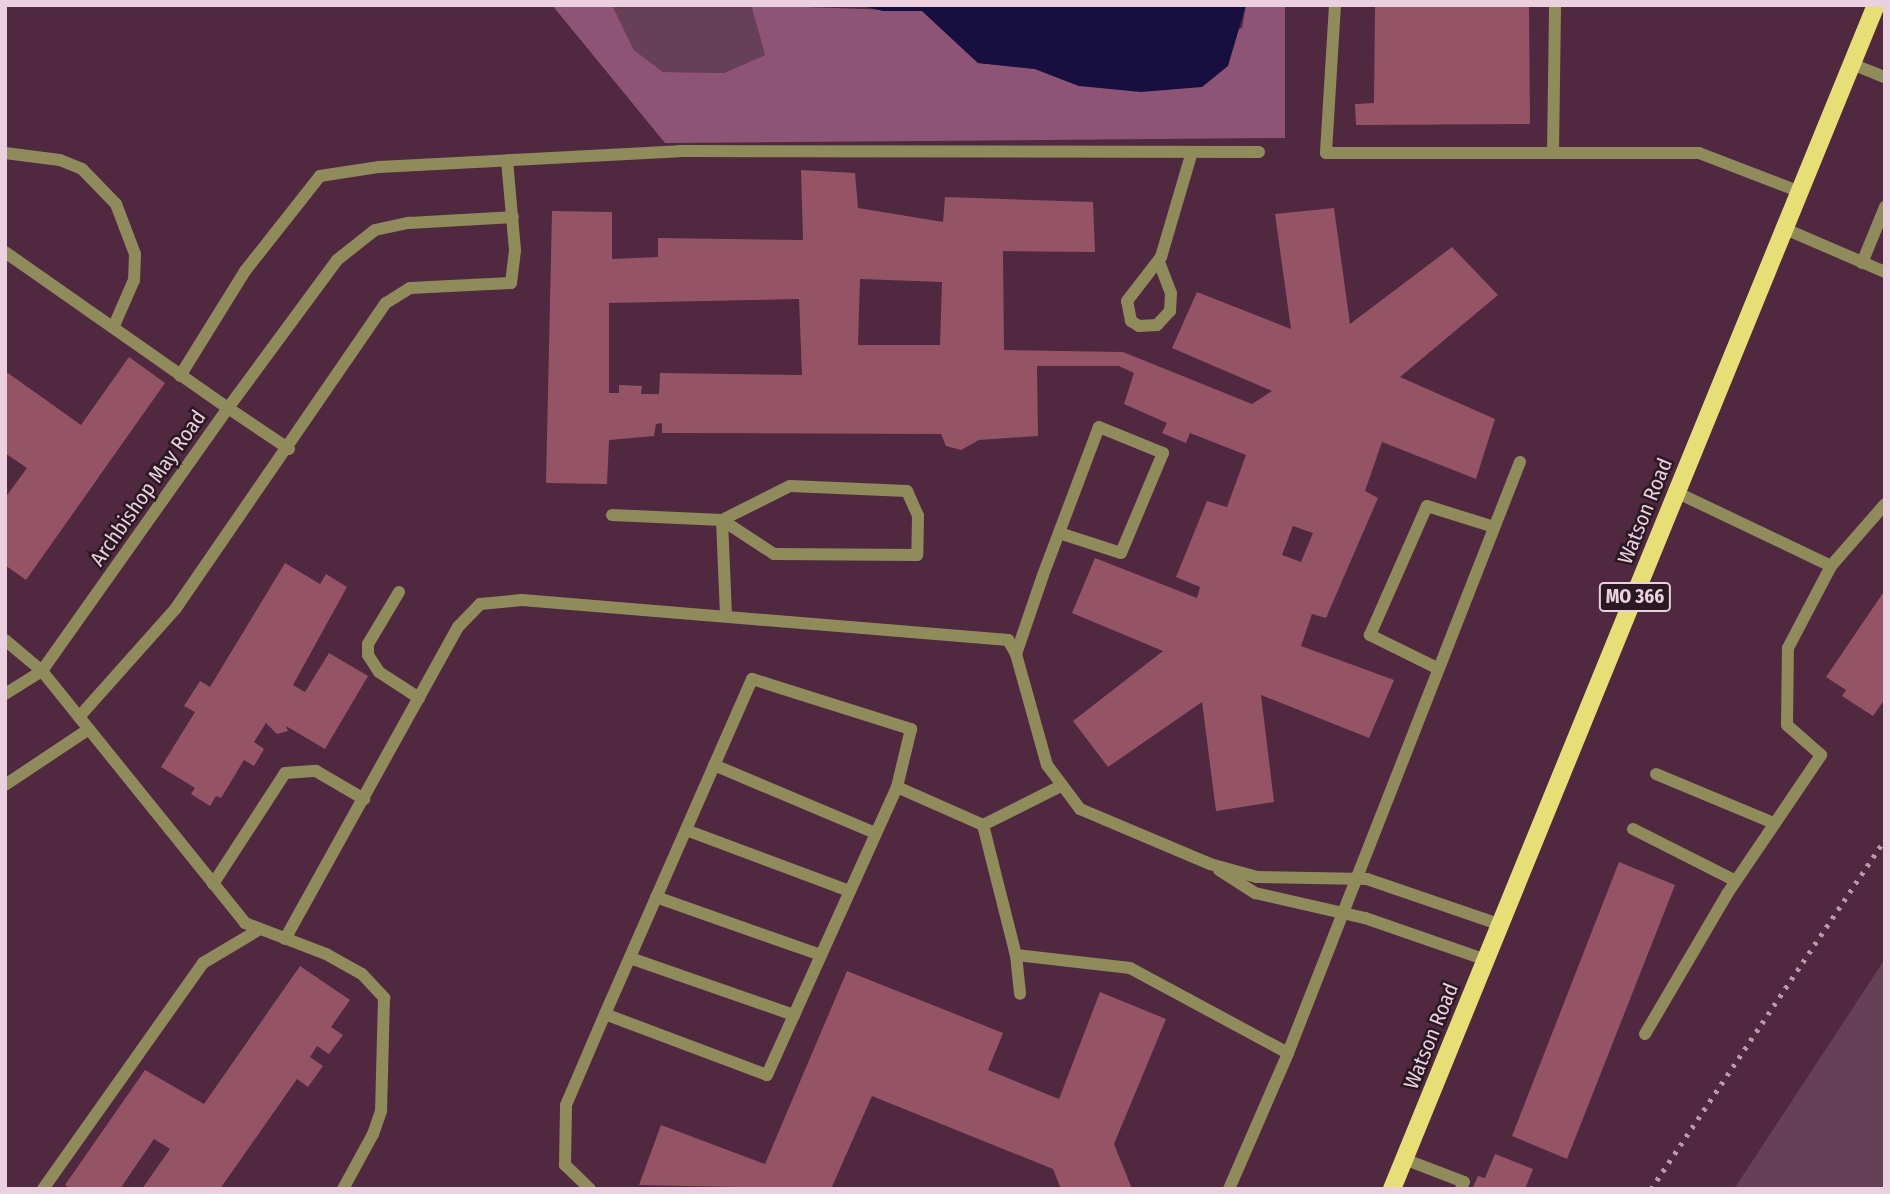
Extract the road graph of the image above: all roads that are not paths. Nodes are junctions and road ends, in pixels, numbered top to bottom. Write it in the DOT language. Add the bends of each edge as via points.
graph roads {
  1 [pos="1335,5"];
  2 [pos="1555,5"];
  3 [pos="1878,5"];
  4 [pos="1885,8"];
  5 [pos="1852,64"];
  6 [pos="1885,77"];
  7 [pos="1192,152"];
  8 [pos="1259,152"];
  9 [pos="5,153"];
  10 [pos="1553,153"];
  11 [pos="507,160"];
  12 [pos="1798,191"];
  13 [pos="1885,207"];
  14 [pos="513,217"];
  15 [pos="1783,228"];
  16 [pos="5,252"];
  17 [pos="1158,262"];
  18 [pos="1862,263"];
  19 [pos="1885,272"];
  20 [pos="113,328"];
  21 [pos="180,376"];
  22 [pos="228,408"];
  23 [pos="289,449"];
  24 [pos="1520,462"];
  25 [pos="1678,492"];
  26 [pos="1885,504"];
  27 [pos="612,515"];
  28 [pos="722,520"];
  29 [pos="1491,526"];
  30 [pos="1059,533"];
  31 [pos="1831,566"];
  32 [pos="399,592"];
  33 [pos="726,614"];
  34 [pos="5,640"];
  35 [pos="1016,654"];
  36 [pos="1437,668"];
  37 [pos="42,671"];
  38 [pos="5,694"];
  39 [pos="419,698"];
  40 [pos="79,717"];
  41 [pos="89,729"];
  42 [pos="714,765"];
  43 [pos="1656,774"];
  44 [pos="5,785"];
  45 [pos="897,787"];
  46 [pos="1059,787"];
  47 [pos="364,799"];
  48 [pos="1774,823"];
  49 [pos="983,825"];
  50 [pos="1633,829"];
  51 [pos="686,830"];
  52 [pos="875,833"];
  53 [pos="1210,864"];
  54 [pos="1357,878"];
  55 [pos="1736,881"];
  56 [pos="213,884"];
  57 [pos="849,891"];
  58 [pos="656,897"];
  59 [pos="1343,914"];
  60 [pos="1501,925"];
  61 [pos="260,929"];
  62 [pos="285,939"];
  63 [pos="821,955"];
  64 [pos="1016,956"];
  65 [pos="629,958"];
  66 [pos="1486,960"];
  67 [pos="1020,994"];
  68 [pos="605,1014"];
  69 [pos="794,1016"];
  70 [pos="1645,1034"];
  71 [pos="1288,1053"];
  72 [pos="1404,1159"];
  73 [pos="43,1189"];
  74 [pos="342,1189"];
  75 [pos="590,1189"];
  76 [pos="1229,1189"];
  77 [pos="1392,1189"];
  78 [pos="1461,1189"];
  1 -- 10 [label="street" via="1326,153"];
  2 -- 10 [label="street"];
  3 -- 4 [label="street"];
  3 -- 5 [label="main road, Watson Road / MO 366"];
  5 -- 6 [label="street"];
  5 -- 12 [label="main road, Watson Road / MO 366"];
  7 -- 8 [label="street"];
  7 -- 11 [label="street" via="680,151"];
  7 -- 17 [label="street"];
  9 -- 20 [label="street" via="60,160 82,169 116,204 135,254 134,280"];
  10 -- 12 [label="street" via="1699,153"];
  11 -- 14 [label="street"];
  11 -- 21 [label="street" via="379,167 320,177 244,271"];
  12 -- 15 [label="main road, Watson Road / MO 366"];
  13 -- 18 [label="street"];
  14 -- 22 [label="street" via="410,223 375,230 337,260"];
  14 -- 23 [label="street" via="515,274 510,283 410,288 386,303"];
  15 -- 18 [label="street"];
  15 -- 25 [label="main road, Watson Road / MO 366"];
  16 -- 20 [label="street, Archbishop May Road"];
  17 -- 17 [label="street" via="1132,289 1127,301 1131,321 1139,326 1157,325 1170,311 1171,293"];
  18 -- 19 [label="street"];
  20 -- 21 [label="street, Archbishop May Road"];
  21 -- 22 [label="street, Archbishop May Road"];
  22 -- 23 [label="street"];
  22 -- 37 [label="street, Archbishop May Road"];
  23 -- 40 [label="street" via="176,608"];
  24 -- 29 [label="street"];
  25 -- 31 [label="street"];
  25 -- 60 [label="main road, Watson Road / MO 366"];
  26 -- 31 [label="street"];
  27 -- 28 [label="street"];
  28 -- 28 [label="street" via="790,486 907,491 918,516 917,555 774,554"];
  28 -- 33 [label="street"];
  29 -- 36 [label="street"];
  29 -- 36 [label="street" via="1427,506 1370,635"];
  30 -- 30 [label="street" via="1099,427 1163,453 1121,553"];
  30 -- 35 [label="street"];
  31 -- 48 [label="street" via="1788,648 1787,725 1821,755"];
  32 -- 39 [label="street" via="368,644 368,655 379,672"];
  33 -- 35 [label="street" via="1008,640"];
  33 -- 39 [label="street" via="522,600 480,604 458,627"];
  34 -- 37 [label="street"];
  35 -- 46 [label="street" via="1047,765"];
  36 -- 54 [label="street"];
  37 -- 38 [label="street"];
  37 -- 40 [label="street"];
  39 -- 47 [label="street"];
  40 -- 41 [label="street"];
  41 -- 44 [label="street"];
  41 -- 56 [label="street"];
  42 -- 45 [label="street" via="752,679 911,729"];
  42 -- 51 [label="street"];
  42 -- 52 [label="street"];
  43 -- 48 [label="street"];
  45 -- 49 [label="street"];
  45 -- 52 [label="street"];
  46 -- 49 [label="street"];
  46 -- 53 [label="street" via="1080,809"];
  47 -- 56 [label="street" via="316,771 285,773"];
  47 -- 62 [label="street"];
  48 -- 55 [label="street"];
  49 -- 64 [label="street"];
  50 -- 55 [label="street"];
  51 -- 57 [label="street"];
  51 -- 58 [label="street"];
  52 -- 57 [label="street"];
  53 -- 54 [label="street" via="1257,877"];
  53 -- 59 [label="street" via="1255,893"];
  54 -- 59 [label="street"];
  54 -- 60 [label="street"];
  55 -- 70 [label="street"];
  56 -- 61 [label="street" via="245,923"];
  57 -- 63 [label="street"];
  58 -- 63 [label="street"];
  58 -- 65 [label="street"];
  59 -- 66 [label="street" via="1439,941"];
  59 -- 71 [label="street"];
  60 -- 66 [label="main road, Watson Road / MO 366"];
  61 -- 62 [label="street"];
  61 -- 73 [label="street" via="204,963"];
  62 -- 74 [label="street" via="362,974 383,998 381,1111"];
  63 -- 69 [label="street"];
  64 -- 67 [label="street"];
  64 -- 71 [label="street" via="1130,968"];
  65 -- 68 [label="street"];
  65 -- 69 [label="street"];
  66 -- 72 [label="main road, Watson Road / MO 366"];
  68 -- 69 [label="street" via="767,1075"];
  68 -- 75 [label="street" via="566,1105 565,1165"];
  71 -- 76 [label="street"];
  72 -- 77 [label="main road, Watson Road / MO 366"];
  72 -- 78 [label="street" via="1464,1182"];
}
